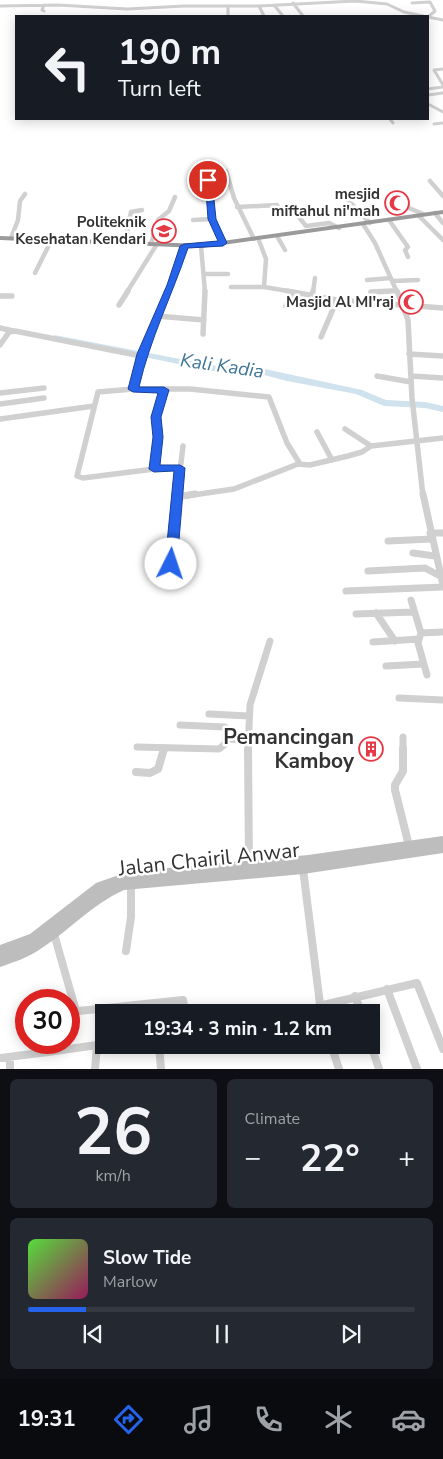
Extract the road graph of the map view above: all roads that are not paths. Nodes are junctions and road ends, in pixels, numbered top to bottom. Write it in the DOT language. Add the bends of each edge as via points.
graph roads {
  1 [pos="38,0"];
  2 [pos="430,1"];
  3 [pos="282,2"];
  4 [pos="293,3"];
  5 [pos="274,4"];
  6 [pos="412,4"];
  7 [pos="36,5"];
  8 [pos="44,5"];
  9 [pos="0,6"];
  10 [pos="228,6"];
  11 [pos="259,6"];
  12 [pos="123,9"];
  13 [pos="44,11"];
  14 [pos="119,15"];
  15 [pos="228,15"];
  16 [pos="264,15"];
  17 [pos="282,15"];
  18 [pos="302,15"];
  19 [pos="418,15"];
  20 [pos="429,16"];
  21 [pos="429,17"];
  22 [pos="443,20"];
  23 [pos="443,69"];
  24 [pos="443,86"];
  25 [pos="429,89"];
  26 [pos="429,94"];
  27 [pos="443,94"];
  28 [pos="429,105"];
  29 [pos="443,112"];
  30 [pos="391,120"];
  31 [pos="393,123"];
  32 [pos="443,123"];
  33 [pos="434,124"];
  34 [pos="226,171"];
  35 [pos="208,180"];
  36 [pos="430,181"];
  37 [pos="25,194"];
  38 [pos="443,196"];
  39 [pos="175,197"];
  40 [pos="346,198"];
  41 [pos="407,202"];
  42 [pos="237,207"];
  43 [pos="409,208"];
  44 [pos="142,210"];
  45 [pos="294,211"];
  46 [pos="281,212"];
  47 [pos="439,213"];
  48 [pos="419,216"];
  49 [pos="114,219"];
  50 [pos="130,219"];
  51 [pos="212,219"];
  52 [pos="193,220"];
  53 [pos="389,220"];
  54 [pos="443,223"];
  55 [pos="367,224"];
  56 [pos="339,228"];
  57 [pos="277,236"];
  58 [pos="0,238"];
  59 [pos="11,238"];
  60 [pos="256,238"];
  61 [pos="52,239"];
  62 [pos="443,240"];
  63 [pos="125,243"];
  64 [pos="223,243"];
  65 [pos="154,244"];
  66 [pos="184,246"];
  67 [pos="201,246"];
  68 [pos="285,250"];
  69 [pos="408,257"];
  70 [pos="35,273"];
  71 [pos="205,274"];
  72 [pos="228,274"];
  73 [pos="315,278"];
  74 [pos="392,279"];
  75 [pos="367,280"];
  76 [pos="418,280"];
  77 [pos="263,286"];
  78 [pos="231,287"];
  79 [pos="396,291"];
  80 [pos="371,292"];
  81 [pos="294,293"];
  82 [pos="0,296"];
  83 [pos="12,296"];
  84 [pos="312,296"];
  85 [pos="337,300"];
  86 [pos="119,305"];
  87 [pos="286,306"];
  88 [pos="403,306"];
  89 [pos="443,308"];
  90 [pos="157,316"];
  91 [pos="204,320"];
  92 [pos="0,328"];
  93 [pos="12,331"];
  94 [pos="202,334"];
  95 [pos="321,337"];
  96 [pos="0,345"];
  97 [pos="142,353"];
  98 [pos="409,354"];
  99 [pos="443,356"];
  100 [pos="377,376"];
  101 [pos="443,378"];
  102 [pos="411,379"];
  103 [pos="44,388"];
  104 [pos="133,389"];
  105 [pos="164,390"];
  106 [pos="0,393"];
  107 [pos="44,398"];
  108 [pos="0,404"];
  109 [pos="94,406"];
  110 [pos="0,419"];
  111 [pos="345,429"];
  112 [pos="317,432"];
  113 [pos="443,438"];
  114 [pos="417,440"];
  115 [pos="183,446"];
  116 [pos="370,446"];
  117 [pos="332,460"];
  118 [pos="300,464"];
  119 [pos="180,468"];
  120 [pos="154,469"];
  121 [pos="177,497"];
  122 [pos="443,533"];
  123 [pos="431,536"];
  124 [pos="388,541"];
  125 [pos="414,552"];
  126 [pos="435,556"];
  127 [pos="171,564"];
  128 [pos="368,570"];
  129 [pos="440,576"];
  130 [pos="443,586"];
  131 [pos="346,591"];
  132 [pos="411,600"];
  133 [pos="414,612"];
  134 [pos="376,613"];
  135 [pos="356,614"];
  136 [pos="443,632"];
  137 [pos="420,636"];
  138 [pos="270,641"];
  139 [pos="395,641"];
  140 [pos="373,642"];
  141 [pos="424,664"];
  142 [pos="386,666"];
  143 [pos="427,675"];
  144 [pos="399,698"];
  145 [pos="443,700"];
  146 [pos="209,714"];
  147 [pos="249,716"];
  148 [pos="180,725"];
  149 [pos="403,737"];
  150 [pos="226,738"];
  151 [pos="249,740"];
  152 [pos="137,747"];
  153 [pos="164,748"];
  154 [pos="136,772"];
  155 [pos="443,841"];
  156 [pos="409,846"];
  157 [pos="443,848"];
  158 [pos="250,865"];
  159 [pos="303,868"];
  160 [pos="224,871"];
  161 [pos="131,884"];
  162 [pos="54,934"];
  163 [pos="0,951"];
  164 [pos="126,951"];
  165 [pos="0,961"];
  166 [pos="67,989"];
  167 [pos="387,990"];
  168 [pos="356,996"];
  169 [pos="146,1004"];
  170 [pos="184,1004"];
  171 [pos="319,1004"];
  172 [pos="334,1004"];
  173 [pos="358,1004"];
  174 [pos="95,1010"];
  175 [pos="80,1011"];
  176 [pos="95,1044"];
  177 [pos="80,1045"];
  178 [pos="443,1048"];
  179 [pos="18,1054"];
  180 [pos="98,1054"];
  181 [pos="160,1054"];
  182 [pos="334,1054"];
  183 [pos="374,1054"];
  184 [pos="5,1057"];
  185 [pos="10,1069"];
  186 [pos="95,1069"];
  187 [pos="161,1069"];
  188 [pos="339,1069"];
  189 [pos="379,1069"];
  190 [pos="417,1069"];
  1 -- 7 [label="street"];
  2 -- 6 [label="street"];
  2 -- 20 [label="street" via="435,11"];
  3 -- 4 [label="street"];
  3 -- 5 [label="street"];
  4 -- 18 [label="street"];
  4 -- 19 [label="street" via="359,1 387,4"];
  5 -- 11 [label="street"];
  5 -- 17 [label="street"];
  7 -- 8 [label="street"];
  7 -- 9 [label="street"];
  8 -- 12 [label="street"];
  8 -- 13 [label="street"];
  10 -- 11 [label="street"];
  10 -- 12 [label="street"];
  10 -- 15 [label="street"];
  11 -- 16 [label="street"];
  12 -- 14 [label="street"];
  21 -- 22 [label="street"];
  23 -- 24 [label="street" via="434,70"];
  24 -- 25 [label="street"];
  26 -- 27 [label="street"];
  28 -- 29 [label="street"];
  30 -- 31 [label="street"];
  32 -- 33 [label="street"];
  34 -- 42 [label="street"];
  35 -- 51 [label="street"];
  36 -- 38 [label="street"];
  37 -- 59 [label="street" via="20,201 18,220"];
  39 -- 65 [label="street" via="169,211 158,220"];
  40 -- 55 [label="street"];
  41 -- 43 [label="street"];
  42 -- 46 [label="street" via="277,205"];
  42 -- 60 [label="street"];
  43 -- 48 [label="street"];
  43 -- 48 [label="street"];
  44 -- 50 [label="street" via="132,212"];
  45 -- 56 [label="street" via="306,226 329,223"];
  47 -- 48 [label="highway"];
  47 -- 54 [label="street"];
  48 -- 53 [label="highway"];
  48 -- 62 [label="street"];
  49 -- 50 [label="street"];
  50 -- 63 [label="street"];
  51 -- 52 [label="street"];
  51 -- 64 [label="street"];
  53 -- 55 [label="highway"];
  53 -- 69 [label="street" via="408,247 405,250"];
  55 -- 56 [label="highway"];
  55 -- 74 [label="street"];
  56 -- 57 [label="highway"];
  57 -- 60 [label="highway"];
  57 -- 68 [label="street"];
  58 -- 59 [label="highway"];
  59 -- 61 [label="highway"];
  60 -- 64 [label="highway"];
  60 -- 77 [label="street" via="266,261"];
  61 -- 63 [label="highway"];
  61 -- 70 [label="street"];
  63 -- 65 [label="highway"];
  64 -- 67 [label="highway"];
  65 -- 66 [label="highway"];
  65 -- 86 [label="street"];
  66 -- 67 [label="highway"];
  66 -- 90 [label="street" via="179,266"];
  67 -- 71 [label="street"];
  71 -- 72 [label="street"];
  71 -- 91 [label="street"];
  73 -- 84 [label="street"];
  74 -- 75 [label="street"];
  74 -- 76 [label="street"];
  74 -- 79 [label="street"];
  77 -- 78 [label="street"];
  77 -- 81 [label="street"];
  79 -- 80 [label="street"];
  79 -- 88 [label="street"];
  81 -- 84 [label="street"];
  81 -- 87 [label="street"];
  82 -- 83 [label="street"];
  84 -- 85 [label="street"];
  85 -- 88 [label="street"];
  85 -- 95 [label="street"];
  88 -- 89 [label="street"];
  88 -- 98 [label="street" via="409,327"];
  90 -- 91 [label="street"];
  90 -- 97 [label="street"];
  91 -- 94 [label="street"];
  92 -- 93 [label="street"];
  93 -- 96 [label="street"];
  93 -- 97 [label="street"];
  97 -- 104 [label="street"];
  98 -- 99 [label="street"];
  98 -- 102 [label="street"];
  100 -- 102 [label="street"];
  101 -- 102 [label="street"];
  102 -- 114 [label="street"];
  103 -- 106 [label="street"];
  104 -- 105 [label="street"];
  104 -- 109 [label="street" via="99,391"];
  105 -- 118 [label="street" via="224,391 269,397 287,443"];
  105 -- 120 [label="street" via="156,417 158,437"];
  107 -- 108 [label="street"];
  109 -- 110 [label="street"];
  109 -- 120 [label="street" via="78,478"];
  111 -- 116 [label="street"];
  112 -- 117 [label="street"];
  113 -- 114 [label="street"];
  114 -- 116 [label="street"];
  114 -- 123 [label="street" via="421,487"];
  115 -- 119 [label="street"];
  116 -- 117 [label="street" via="360,453"];
  117 -- 118 [label="street"];
  118 -- 121 [label="street" via="237,488"];
  119 -- 120 [label="street"];
  119 -- 121 [label="street"];
  121 -- 127 [label="street"];
  122 -- 123 [label="street"];
  123 -- 124 [label="street"];
  123 -- 126 [label="street"];
  125 -- 126 [label="street"];
  126 -- 129 [label="street"];
  128 -- 129 [label="street" via="424,568"];
  129 -- 130 [label="street"];
  130 -- 131 [label="street"];
  132 -- 133 [label="street"];
  133 -- 134 [label="street"];
  133 -- 137 [label="street"];
  134 -- 135 [label="street"];
  134 -- 139 [label="street"];
  136 -- 137 [label="street"];
  137 -- 139 [label="street"];
  137 -- 141 [label="street" via="418,643"];
  138 -- 147 [label="street" via="252,696"];
  139 -- 140 [label="street"];
  141 -- 142 [label="street"];
  141 -- 143 [label="street"];
  144 -- 145 [label="street"];
  146 -- 147 [label="street"];
  147 -- 151 [label="street"];
  148 -- 150 [label="street" via="225,727"];
  149 -- 156 [label="street" via="403,771 395,790"];
  150 -- 151 [label="street"];
  150 -- 153 [label="street" via="220,749"];
  151 -- 158 [label="street"];
  152 -- 153 [label="street"];
  153 -- 154 [label="street" via="158,771 148,774"];
  155 -- 156 [label="main road, Jalan Chairil Anwar"];
  156 -- 158 [label="main road, Jalan Chairil Anwar"];
  157 -- 159 [label="main road, Jalan Chairil Anwar"];
  158 -- 160 [label="main road, Jalan Chairil Anwar"];
  159 -- 160 [label="main road, Jalan Chairil Anwar"];
  159 -- 171 [label="street"];
  160 -- 161 [label="main road, Jalan Chairil Anwar"];
  160 -- 163 [label="main road, Jalan Chairil Anwar" via="130,878 107,884 34,938"];
  161 -- 162 [label="main road, Jalan Chairil Anwar" via="105,893"];
  161 -- 164 [label="street"];
  162 -- 165 [label="main road, Jalan Chairil Anwar" via="20,955"];
  162 -- 166 [label="street"];
  167 -- 168 [label="street"];
  167 -- 178 [label="street" via="417,983"];
  167 -- 190 [label="street"];
  168 -- 172 [label="street"];
  168 -- 173 [label="street"];
  169 -- 170 [label="street" via="183,1000"];
  174 -- 175 [label="street"];
  176 -- 177 [label="street"];
  179 -- 184 [label="street"];
  180 -- 186 [label="street"];
  181 -- 187 [label="street"];
  182 -- 188 [label="street"];
  183 -- 189 [label="street"];
  184 -- 185 [label="street"];
}
